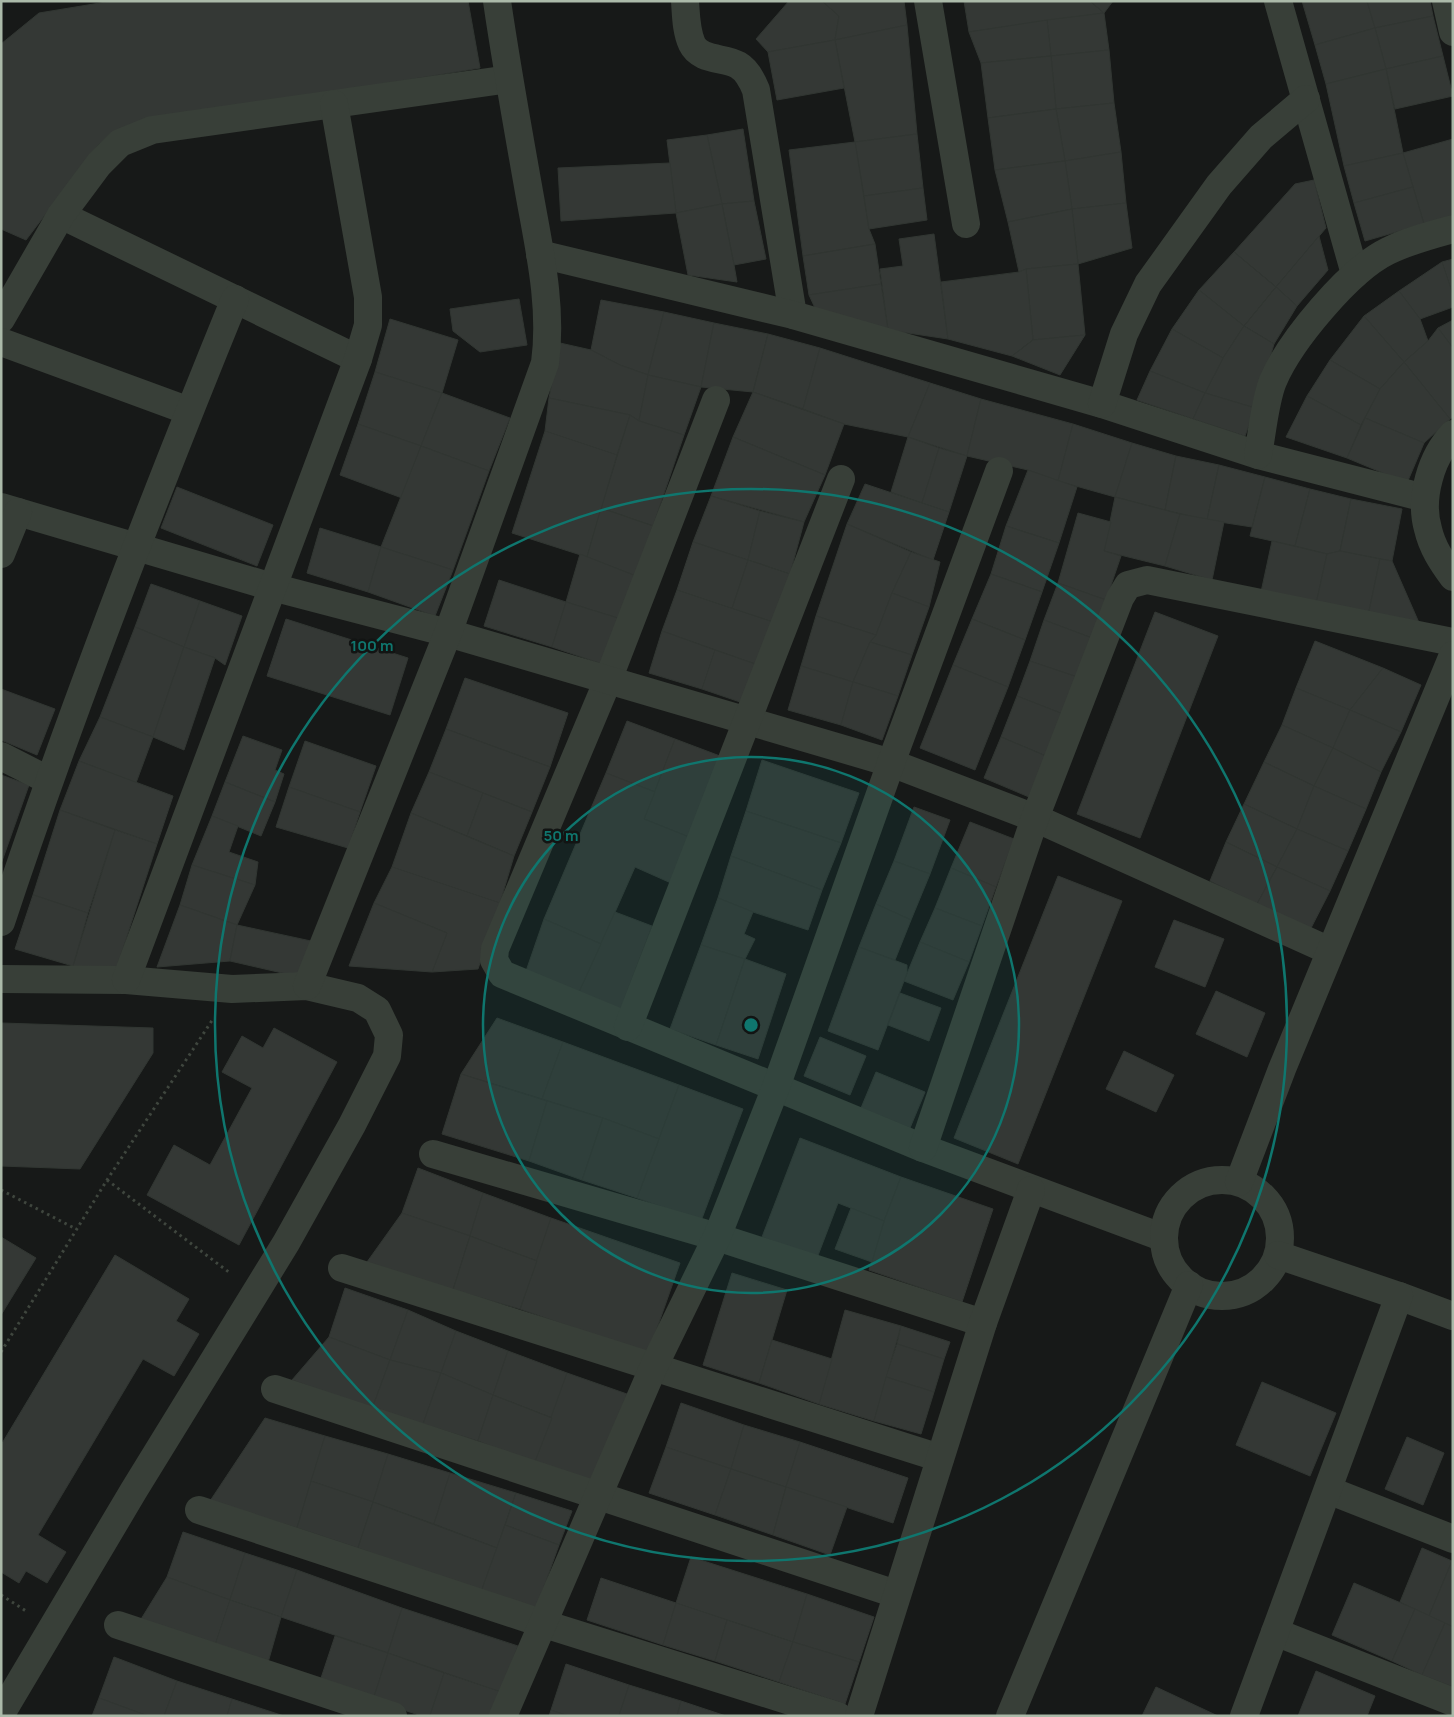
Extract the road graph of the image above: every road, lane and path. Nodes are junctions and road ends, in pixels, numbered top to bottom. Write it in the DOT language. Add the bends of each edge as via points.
graph roads {
  1 [pos="497,1"];
  2 [pos="685,1"];
  3 [pos="928,1"];
  4 [pos="1278,1"];
  5 [pos="1446,1"];
  6 [pos="1453,32"];
  7 [pos="508,79"];
  8 [pos="1306,99"];
  9 [pos="334,104"];
  10 [pos="61,215"];
  11 [pos="966,224"];
  12 [pos="1453,229"];
  13 [pos="540,254"];
  14 [pos="1355,274"];
  15 [pos="235,299"];
  16 [pos="793,315"];
  17 [pos="1,319"];
  18 [pos="1,342"];
  19 [pos="358,360"];
  20 [pos="716,400"];
  21 [pos="1102,404"];
  22 [pos="189,412"];
  23 [pos="1453,434"];
  24 [pos="1258,455"];
  25 [pos="999,471"];
  26 [pos="841,479"];
  27 [pos="1426,498"];
  28 [pos="10,510"];
  29 [pos="135,546"];
  30 [pos="1,554"];
  31 [pos="1453,577"];
  32 [pos="272,587"];
  33 [pos="448,633"];
  34 [pos="1453,642"];
  35 [pos="1453,655"];
  36 [pos="608,680"];
  37 [pos="749,721"];
  38 [pos="1,756"];
  39 [pos="892,763"];
  40 [pos="48,780"];
  41 [pos="1035,818"];
  42 [pos="1,922"];
  43 [pos="1330,951"];
  44 [pos="1,979"];
  45 [pos="126,980"];
  46 [pos="307,986"];
  47 [pos="232,989"];
  48 [pos="628,1028"];
  49 [pos="776,1087"];
  50 [pos="923,1148"];
  51 [pos="433,1154"];
  52 [pos="107,1180"];
  53 [pos="1239,1182"];
  54 [pos="1,1190"];
  55 [pos="1031,1190"];
  56 [pos="76,1229"];
  57 [pos="717,1238"];
  58 [pos="1164,1238"];
  59 [pos="1278,1255"];
  60 [pos="342,1268"];
  61 [pos="1189,1285"];
  62 [pos="255,1293"];
  63 [pos="1399,1296"];
  64 [pos="1453,1316"];
  65 [pos="982,1323"];
  66 [pos="1,1352"];
  67 [pos="654,1366"];
  68 [pos="275,1389"];
  69 [pos="940,1458"];
  70 [pos="1328,1490"];
  71 [pos="600,1495"];
  72 [pos="198,1510"];
  73 [pos="1453,1539"];
  74 [pos="896,1594"];
  75 [pos="542,1622"];
  76 [pos="118,1625"];
  77 [pos="1274,1632"];
  78 [pos="1453,1702"];
  79 [pos="1,1714"];
  80 [pos="393,1716"];
  81 [pos="503,1716"];
  82 [pos="838,1716"];
  83 [pos="859,1716"];
  84 [pos="1010,1716"];
  85 [pos="1244,1716"];
  1 -- 7 [label="street"];
  2 -- 16 [label="street" via="693,46 701,54 738,65 750,76 756,90"];
  3 -- 11 [label="street"];
  4 -- 8 [label="street"];
  5 -- 6 [label="street"];
  7 -- 9 [label="street"];
  7 -- 13 [label="street"];
  8 -- 14 [label="street"];
  8 -- 21 [label="street" via="1261,137 1219,185 1148,284 1124,334"];
  9 -- 10 [label="street" via="152,130 120,143 99,164"];
  9 -- 19 [label="street" via="368,297 368,325"];
  10 -- 15 [label="street"];
  10 -- 17 [label="street"];
  12 -- 14 [label="street" via="1387,252"];
  13 -- 16 [label="street"];
  13 -- 33 [label="street" via="549,335 545,364"];
  14 -- 24 [label="street" via="1292,346 1276,375"];
  15 -- 19 [label="street"];
  15 -- 22 [label="street"];
  16 -- 21 [label="street"];
  18 -- 22 [label="street"];
  19 -- 32 [label="street"];
  20 -- 36 [label="street"];
  21 -- 24 [label="street"];
  22 -- 29 [label="street"];
  23 -- 27 [label="street" via="1432,468"];
  24 -- 27 [label="street"];
  25 -- 39 [label="street"];
  26 -- 37 [label="street"];
  27 -- 31 [label="street" via="1427,528 1438,555"];
  28 -- 29 [label="street"];
  28 -- 30 [label="street"];
  29 -- 32 [label="street"];
  29 -- 40 [label="street"];
  32 -- 33 [label="street"];
  32 -- 45 [label="street"];
  33 -- 36 [label="street"];
  33 -- 46 [label="street"];
  34 -- 41 [label="street" via="1147,580 1128,585 1120,598"];
  35 -- 43 [label="street"];
  36 -- 37 [label="street"];
  36 -- 48 [label="street" via="495,949 494,960 502,974"];
  37 -- 39 [label="street"];
  37 -- 48 [label="street"];
  38 -- 40 [label="street"];
  39 -- 41 [label="street"];
  39 -- 49 [label="street"];
  40 -- 42 [label="street"];
  41 -- 43 [label="street"];
  41 -- 50 [label="street"];
  43 -- 53 [label="street"];
  44 -- 45 [label="street"];
  45 -- 47 [label="street"];
  46 -- 47 [label="street"];
  46 -- 62 [label="street" via="358,998 377,1010 389,1035 387,1056 352,1125"];
  47 -- 52 [label="path"];
  48 -- 49 [label="street"];
  49 -- 50 [label="street"];
  49 -- 57 [label="street"];
  50 -- 55 [label="street"];
  51 -- 57 [label="street"];
  52 -- 56 [label="path"];
  52 -- 62 [label="path"];
  53 -- 58 [label="street" via="1221,1180 1204,1183 1188,1191 1175,1204 1167,1220"];
  53 -- 59 [label="street" via="1256,1190 1273,1211 1281,1237"];
  54 -- 56 [label="path"];
  55 -- 58 [label="street"];
  55 -- 65 [label="street"];
  56 -- 66 [label="path"];
  57 -- 65 [label="street"];
  57 -- 67 [label="street"];
  58 -- 61 [label="street" via="1167,1256 1176,1273"];
  59 -- 61 [label="street" via="1270,1272 1241,1293 1224,1296 1206,1293"];
  59 -- 63 [label="street"];
  60 -- 67 [label="street"];
  61 -- 84 [label="street"];
  62 -- 79 [label="street"];
  63 -- 64 [label="street"];
  63 -- 70 [label="street"];
  65 -- 69 [label="street"];
  67 -- 69 [label="street"];
  67 -- 71 [label="street"];
  68 -- 71 [label="street"];
  69 -- 74 [label="street"];
  70 -- 73 [label="street"];
  70 -- 77 [label="street"];
  71 -- 74 [label="street"];
  71 -- 75 [label="street"];
  72 -- 75 [label="street"];
  74 -- 83 [label="street"];
  75 -- 81 [label="street"];
  75 -- 82 [label="street"];
  76 -- 80 [label="street"];
  77 -- 78 [label="street"];
  77 -- 85 [label="street"];
}
